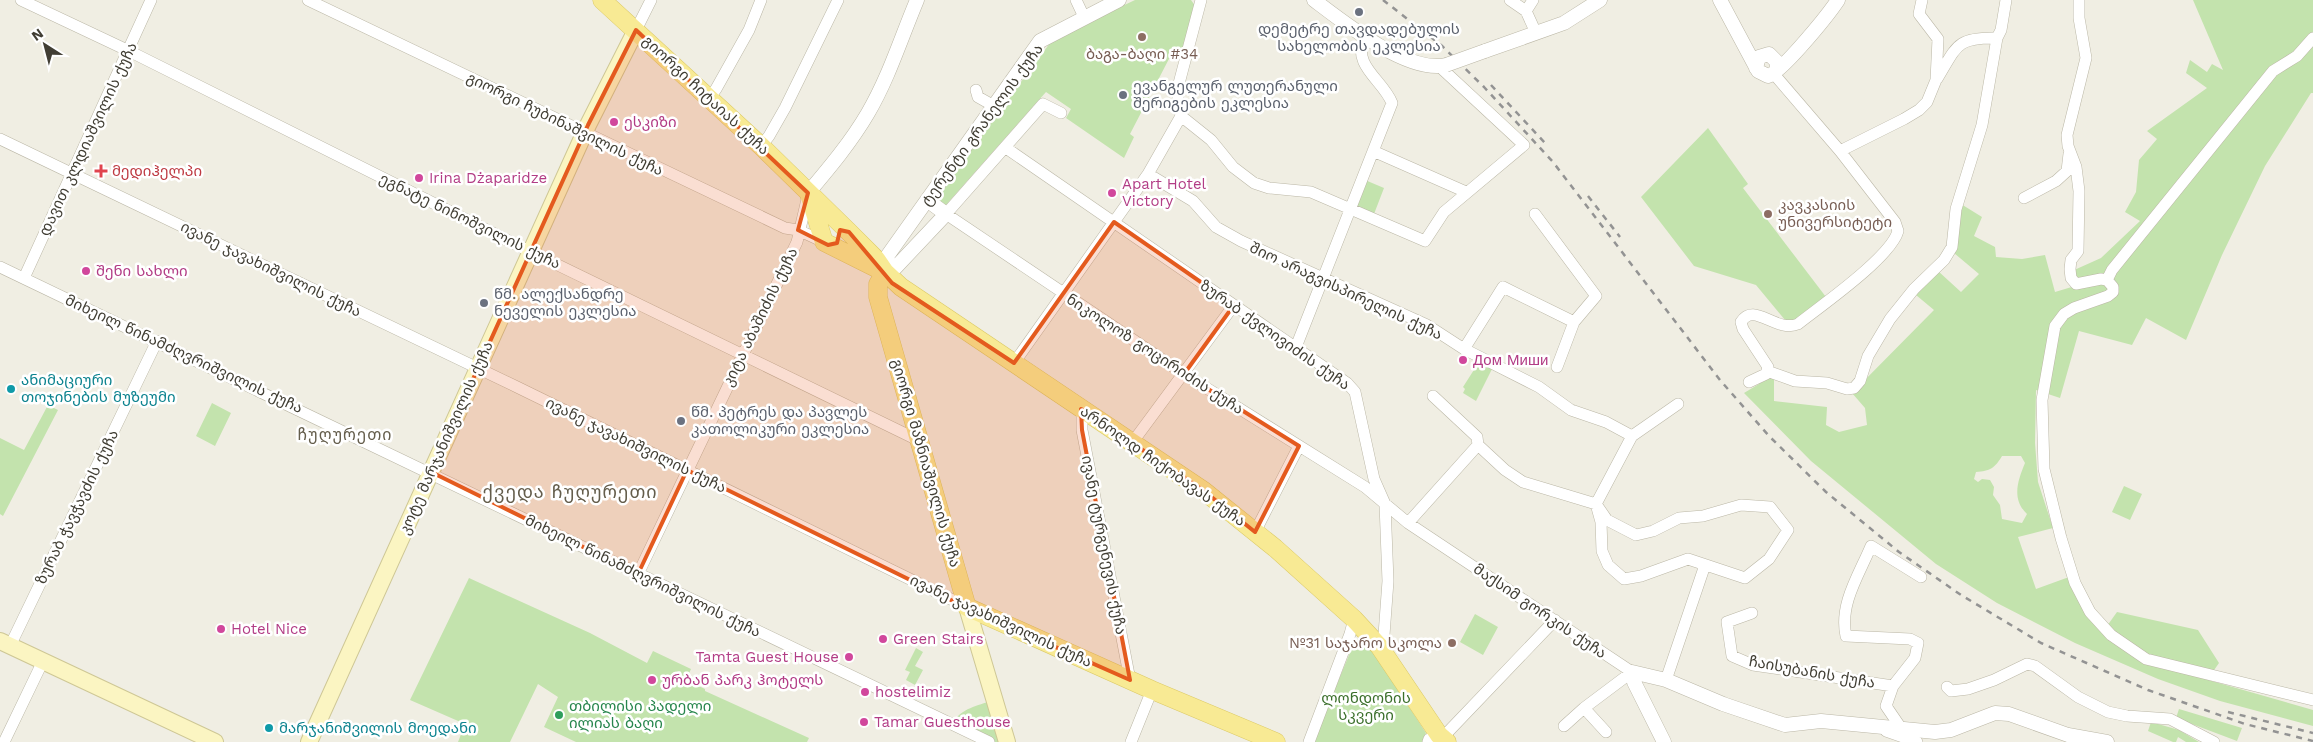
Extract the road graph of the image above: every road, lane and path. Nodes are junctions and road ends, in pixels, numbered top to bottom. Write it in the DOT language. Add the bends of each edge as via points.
graph roads {
  1 [pos="20,0"];
  2 [pos="151,0"];
  3 [pos="308,0"];
  4 [pos="602,0"];
  5 [pos="651,0"];
  6 [pos="761,0"];
  7 [pos="838,0"];
  8 [pos="917,0"];
  9 [pos="1076,0"];
  10 [pos="1119,0"];
  11 [pos="1201,0"];
  12 [pos="1314,0"];
  13 [pos="1510,0"];
  14 [pos="1533,0"];
  15 [pos="1600,0"];
  16 [pos="1720,0"];
  17 [pos="1838,0"];
  18 [pos="1922,0"];
  19 [pos="2006,0"];
  20 [pos="2079,0"];
  21 [pos="1526,11"];
  22 [pos="1084,17"];
  23 [pos="636,30"];
  24 [pos="1536,33"];
  25 [pos="1364,38"];
  26 [pos="1997,38"];
  27 [pos="2313,38"];
  28 [pos="1744,43"];
  29 [pos="1801,45"];
  30 [pos="128,51"];
  31 [pos="1767,54"];
  32 [pos="1443,66"];
  33 [pos="1756,68"];
  34 [pos="1775,71"];
  35 [pos="1936,80"];
  36 [pos="976,90"];
  37 [pos="709,98"];
  38 [pos="994,106"];
  39 [pos="1061,113"];
  40 [pos="1181,116"];
  41 [pos="584,134"];
  42 [pos="0,139"];
  43 [pos="761,146"];
  44 [pos="1006,148"];
  45 [pos="2070,149"];
  46 [pos="1373,151"];
  47 [pos="1840,151"];
  48 [pos="73,174"];
  49 [pos="1148,174"];
  50 [pos="1466,192"];
  51 [pos="808,193"];
  52 [pos="2024,198"];
  53 [pos="927,200"];
  54 [pos="1350,209"];
  55 [pos="946,214"];
  56 [pos="1535,214"];
  57 [pos="1114,222"];
  58 [pos="798,230"];
  59 [pos="833,236"];
  60 [pos="531,252"];
  61 [pos="876,266"];
  62 [pos="0,267"];
  63 [pos="1322,277"];
  64 [pos="24,278"];
  65 [pos="2107,280"];
  66 [pos="1063,294"];
  67 [pos="1234,305"];
  68 [pos="1574,322"];
  69 [pos="157,341"];
  70 [pos="1296,347"];
  71 [pos="1464,349"];
  72 [pos="743,354"];
  73 [pos="1014,363"];
  74 [pos="1557,367"];
  75 [pos="478,368"];
  76 [pos="1767,371"];
  77 [pos="1184,374"];
  78 [pos="1749,382"];
  79 [pos="1433,396"];
  80 [pos="1678,404"];
  81 [pos="1082,409"];
  82 [pos="1632,436"];
  83 [pos="920,441"];
  84 [pos="1132,444"];
  85 [pos="1478,445"];
  86 [pos="1299,446"];
  87 [pos="687,470"];
  88 [pos="431,472"];
  89 [pos="1386,504"];
  90 [pos="1596,504"];
  91 [pos="1408,523"];
  92 [pos="1255,532"];
  93 [pos="1705,565"];
  94 [pos="638,574"];
  95 [pos="1921,577"];
  96 [pos="967,607"];
  97 [pos="1752,613"];
  98 [pos="1354,618"];
  99 [pos="1555,620"];
  100 [pos="5,643"];
  101 [pos="1378,646"];
  102 [pos="43,661"];
  103 [pos="1632,672"];
  104 [pos="1130,680"];
  105 [pos="1666,680"];
  106 [pos="1893,686"];
  107 [pos="1947,687"];
  108 [pos="1152,690"];
  109 [pos="2313,700"];
  110 [pos="1584,708"];
  111 [pos="1866,724"];
  112 [pos="1564,726"];
  113 [pos="1901,728"];
  114 [pos="1606,732"];
  115 [pos="1438,740"];
  116 [pos="4,742"];
  117 [pos="215,742"];
  118 [pos="309,742"];
  119 [pos="989,742"];
  120 [pos="1007,742"];
  121 [pos="1130,742"];
  122 [pos="1276,742"];
  123 [pos="1308,742"];
  124 [pos="1664,742"];
  125 [pos="1917,742"];
  126 [pos="2106,742"];
  127 [pos="2214,742"];
  1 -- 30 [label="street, ეგნატე ნინოშვილის ქუჩა"];
  2 -- 30 [label="street, დავით კლდიაშვილის ქუჩა"];
  3 -- 41 [label="street, გიორგი ჩუბინაშვილის ქუჩა"];
  4 -- 23 [label="main road, გიორგი ჩიტაიას ქუჩა"];
  5 -- 23 [label="street, კოტე მარჯანიშვილის ქუჩა"];
  6 -- 37 [label="street" via="749,30"];
  7 -- 43 [label="street" via="784,108"];
  8 -- 51 [label="street" via="868,113 846,147"];
  9 -- 22 [label="street"];
  10 -- 22 [label="street, ტერენტი გრანელის ქუჩა"];
  11 -- 40 [label="street" via="1177,91"];
  12 -- 25 [label="street"];
  13 -- 21 [label="street"];
  14 -- 21 [label="street"];
  15 -- 24 [label="street" via="1564,23"];
  16 -- 28 [label="street"];
  17 -- 29 [label="street"];
  18 -- 35 [label="street" via="1919,14 1938,38"];
  19 -- 26 [label="street"];
  20 -- 45 [label="street" via="2086,58 2069,122"];
  21 -- 24 [label="street"];
  22 -- 38 [label="street, ტერენტი გრანელის ქუჩა" via="1040,41"];
  23 -- 37 [label="main road, გიორგი ჩიტაიას ქუჩა"];
  23 -- 41 [label="main road, კოტე მარჯანიშვილის ქუჩა"];
  24 -- 32 [label="street, bridge"];
  25 -- 32 [label="street" via="1412,60"];
  25 -- 46 [label="street" via="1360,46 1364,67 1387,90 1392,103"];
  26 -- 35 [label="street" via="1965,40 1957,46"];
  26 -- 76 [label="street" via="1982,125 1958,200 1952,247 1944,260 1914,289 1890,319 1854,388 1847,390 1828,383 1796,381"];
  27 -- 65 [label="street" via="2297,56 2273,70"];
  28 -- 31 [label="street"];
  28 -- 33 [label="street"];
  29 -- 31 [label="street"];
  29 -- 34 [label="street"];
  30 -- 48 [label="street, დავით კლდიაშვილის ქუჩა"];
  30 -- 60 [label="street, ეგნატე ნინოშვილის ქუჩა"];
  31 -- 33 [label="street" via="1759,57"];
  31 -- 34 [label="street" via="1777,62"];
  32 -- 50 [label="street" via="1524,145"];
  33 -- 34 [label="street" via="1763,75"];
  34 -- 47 [label="street"];
  35 -- 47 [label="street" via="1927,102 1919,110"];
  36 -- 38 [label="street" via="978,97"];
  37 -- 43 [label="main road, გიორგი ჩიტაიას ქუჩა"];
  38 -- 53 [label="street, ტერენტი გრანელის ქუჩა"];
  39 -- 44 [label="street, ტერენტი გრანელის ქუჩა" via="1043,104"];
  40 -- 49 [label="street"];
  40 -- 54 [label="street" via="1254,183 1269,188 1311,192"];
  41 -- 58 [label="street, გიორგი ჩუბინაშვილის ქუჩა" via="785,228"];
  41 -- 60 [label="main road, კოტე მარჯანიშვილის ქუჩა"];
  42 -- 48 [label="street, ივანე ჯავახიშვილის ქუჩა"];
  43 -- 51 [label="main road, გიორგი ჩიტაიას ქუჩა"];
  44 -- 55 [label="street, ტერენტი გრანელის ქუჩა"];
  44 -- 57 [label="street, ზურაბ ქვლივიძის ქუჩა"];
  45 -- 52 [label="street" via="2067,171 2056,181"];
  45 -- 65 [label="street" via="2079,191 2078,251 2071,260 2071,278 2076,284"];
  46 -- 50 [label="street"];
  46 -- 54 [label="street"];
  47 -- 76 [label="street" via="1895,222 1898,230 1896,239 1877,259 1798,324 1784,327 1758,315 1745,316 1741,322 1742,329 1768,367"];
  48 -- 64 [label="street, დავით კლდიაშვილის ქუჩა"];
  48 -- 75 [label="street, ივანე ჯავახიშვილის ქუჩა"];
  49 -- 57 [label="street"];
  49 -- 63 [label="street, შიო არაგვისპირელის ქუჩა" via="1193,202 1216,227"];
  50 -- 54 [label="street" via="1444,212 1425,240"];
  51 -- 58 [label="street, კიტა აბაშიძის ქუჩა"];
  51 -- 59 [label="main road, გიორგი ჩიტაიას ქუჩა"];
  51 -- 59 [label="main road, გიორგი ჩიტაიას ქუჩა"];
  53 -- 55 [label="street, ნიკოლოზ გოცირიძის ქუჩა"];
  53 -- 61 [label="street, ტერენტი გრანელის ქუჩა"];
  54 -- 63 [label="street"];
  55 -- 61 [label="street, ტერენტი გრანელის ქუჩა" via="896,267"];
  55 -- 66 [label="street, ნიკოლოზ გოცირიძის ქუჩა"];
  56 -- 68 [label="street" via="1596,296"];
  57 -- 66 [label="street"];
  57 -- 67 [label="street, ზურაბ ქვლივიძის ქუჩა"];
  58 -- 59 [label="street, გიორგი ჩუბინაშვილის ქუჩა"];
  58 -- 72 [label="street, კიტა აბაშიძის ქუჩა" via="797,242"];
  59 -- 61 [label="main road, გიორგი ჩიტაიას ქუჩა"];
  60 -- 72 [label="street, ეგნატე ნინოშვილის ქუჩა"];
  60 -- 75 [label="main road, კოტე მარჯანიშვილის ქუჩა"];
  61 -- 73 [label="main road, არნოლდ ჩიქობავას ქუჩა" via="885,281 898,285"];
  61 -- 83 [label="main road, გიორგი მაზნიაშვილის ქუჩა" via="878,297"];
  62 -- 64 [label="street, მიხეილ წინამძღვრიშვილის ქუჩა"];
  63 -- 70 [label="street"];
  63 -- 71 [label="street, შიო არაგვისპირელის ქუჩა" via="1427,325"];
  64 -- 69 [label="street, მიხეილ წინამძღვრიშვილის ქუჩა"];
  65 -- 109 [label="street" via="2113,287 2108,296 2074,308 2064,314 2055,326 2042,400 2044,469 2075,583 2090,612 2111,634 2146,659"];
  66 -- 73 [label="street"];
  66 -- 77 [label="street, ნიკოლოზ გოცირიძის ქუჩა"];
  67 -- 70 [label="street, ზურაბ ქვლივიძის ქუჩა"];
  67 -- 77 [label="street"];
  68 -- 71 [label="street" via="1503,287"];
  68 -- 74 [label="street"];
  69 -- 88 [label="street, მიხეილ წინამძღვრიშვილის ქუჩა"];
  69 -- 100 [label="street, ზურაბ ჭავჭავძის ქუჩა"];
  70 -- 89 [label="street, ზურაბ ქვლივიძის ქუჩა" via="1347,382 1355,392 1374,479"];
  71 -- 82 [label="street, შიო არაგვისპირელის ქუჩა" via="1540,388 1571,410 1606,422"];
  72 -- 83 [label="street, ეგნატე ნინოშვილის ქუჩა"];
  72 -- 87 [label="street, კიტა აბაშიძის ქუჩა"];
  73 -- 81 [label="main road, არნოლდ ჩიქობავას ქუჩა"];
  75 -- 87 [label="street, ივანე ჯავახიშვილის ქუჩა"];
  75 -- 88 [label="main road, კოტე მარჯანიშვილის ქუჩა"];
  76 -- 78 [label="street"];
  77 -- 84 [label="street"];
  77 -- 86 [label="street, ნიკოლოზ გოცირიძის ქუჩა"];
  79 -- 85 [label="street" via="1478,436"];
  80 -- 82 [label="street"];
  81 -- 84 [label="main road, არნოლდ ჩიქობავას ქუჩა"];
  81 -- 104 [label="street, ივანე ტურგენევის ქუჩა" via="1082,430"];
  82 -- 90 [label="street"];
  83 -- 96 [label="main road, გიორგი მაზნიაშვილის ქუჩა"];
  84 -- 92 [label="main road, არნოლდ ჩიქობავას ქუჩა" via="1204,491"];
  85 -- 90 [label="street" via="1523,482"];
  85 -- 91 [label="street"];
  86 -- 89 [label="street, ნიკოლოზ გოცირიძის ქუჩა"];
  86 -- 92 [label="street"];
  87 -- 94 [label="street, კიტა აბაშიძის ქუჩა"];
  87 -- 96 [label="street, ივანე ჯავახიშვილის ქუჩა"];
  88 -- 94 [label="street, მიხეილ წინამძღვრიშვილის ქუჩა"];
  88 -- 118 [label="main road, კოტე მარჯანიშვილის ქუჩა"];
  89 -- 91 [label="street, მაქსიმ გორკის ქუჩა"];
  89 -- 101 [label="street, ზურაბ ქვლივიძის ქუჩა" via="1388,581 1384,635"];
  90 -- 93 [label="street" via="1601,522 1602,551 1608,565 1624,579 1688,559"];
  90 -- 93 [label="street" via="1607,520 1636,535 1679,518 1703,516 1740,505 1770,507 1788,530 1769,559 1745,578"];
  91 -- 99 [label="street, მაქსიმ გორკის ქუჩა"];
  92 -- 98 [label="main road, არნოლდ ჩიქობავას ქუჩა"];
  93 -- 105 [label="street"];
  94 -- 119 [label="street, მიხეილ წინამძღვრიშვილის ქუჩა"];
  95 -- 106 [label="street, ჩაისუბანის ქუჩა" via="1871,546 1845,605 1846,636 1910,639 1918,643 1915,658"];
  96 -- 104 [label="main road, ივანე ჯავახიშვილის ქუჩა"];
  96 -- 120 [label="main road, გიორგი მაზნიაშვილის ქუჩა"];
  97 -- 106 [label="street, ჩაისუბანის ქუჩა" via="1728,622 1732,656 1754,665"];
  98 -- 101 [label="main road, არნოლდ ჩიქობავას ქუჩა"];
  98 -- 123 [label="street"];
  99 -- 103 [label="street, მაქსიმ გორკის ქუჩა"];
  99 -- 115 [label="street"];
  100 -- 102 [label="main road"];
  101 -- 115 [label="main road, არნოლდ ჩიქობავას ქუჩა"];
  102 -- 116 [label="street"];
  102 -- 117 [label="main road"];
  103 -- 105 [label="street"];
  103 -- 110 [label="street"];
  103 -- 124 [label="street"];
  104 -- 108 [label="main road, ივანე ჯავახიშვილის ქუჩა"];
  105 -- 111 [label="street" via="1786,725 1822,721"];
  106 -- 113 [label="street, ჩაისუბანის ქუჩა" via="1886,706"];
  107 -- 127 [label="street" via="1951,691 1968,689 2027,664 2108,712 2170,719"];
  108 -- 121 [label="street"];
  108 -- 122 [label="main road, ივანე ჯავახიშვილის ქუჩა"];
  110 -- 112 [label="street"];
  110 -- 114 [label="street"];
  111 -- 113 [label="street"];
  111 -- 125 [label="street"];
  113 -- 126 [label="street" via="1935,732 1951,730 1995,713 2010,714 2068,735"];
}
